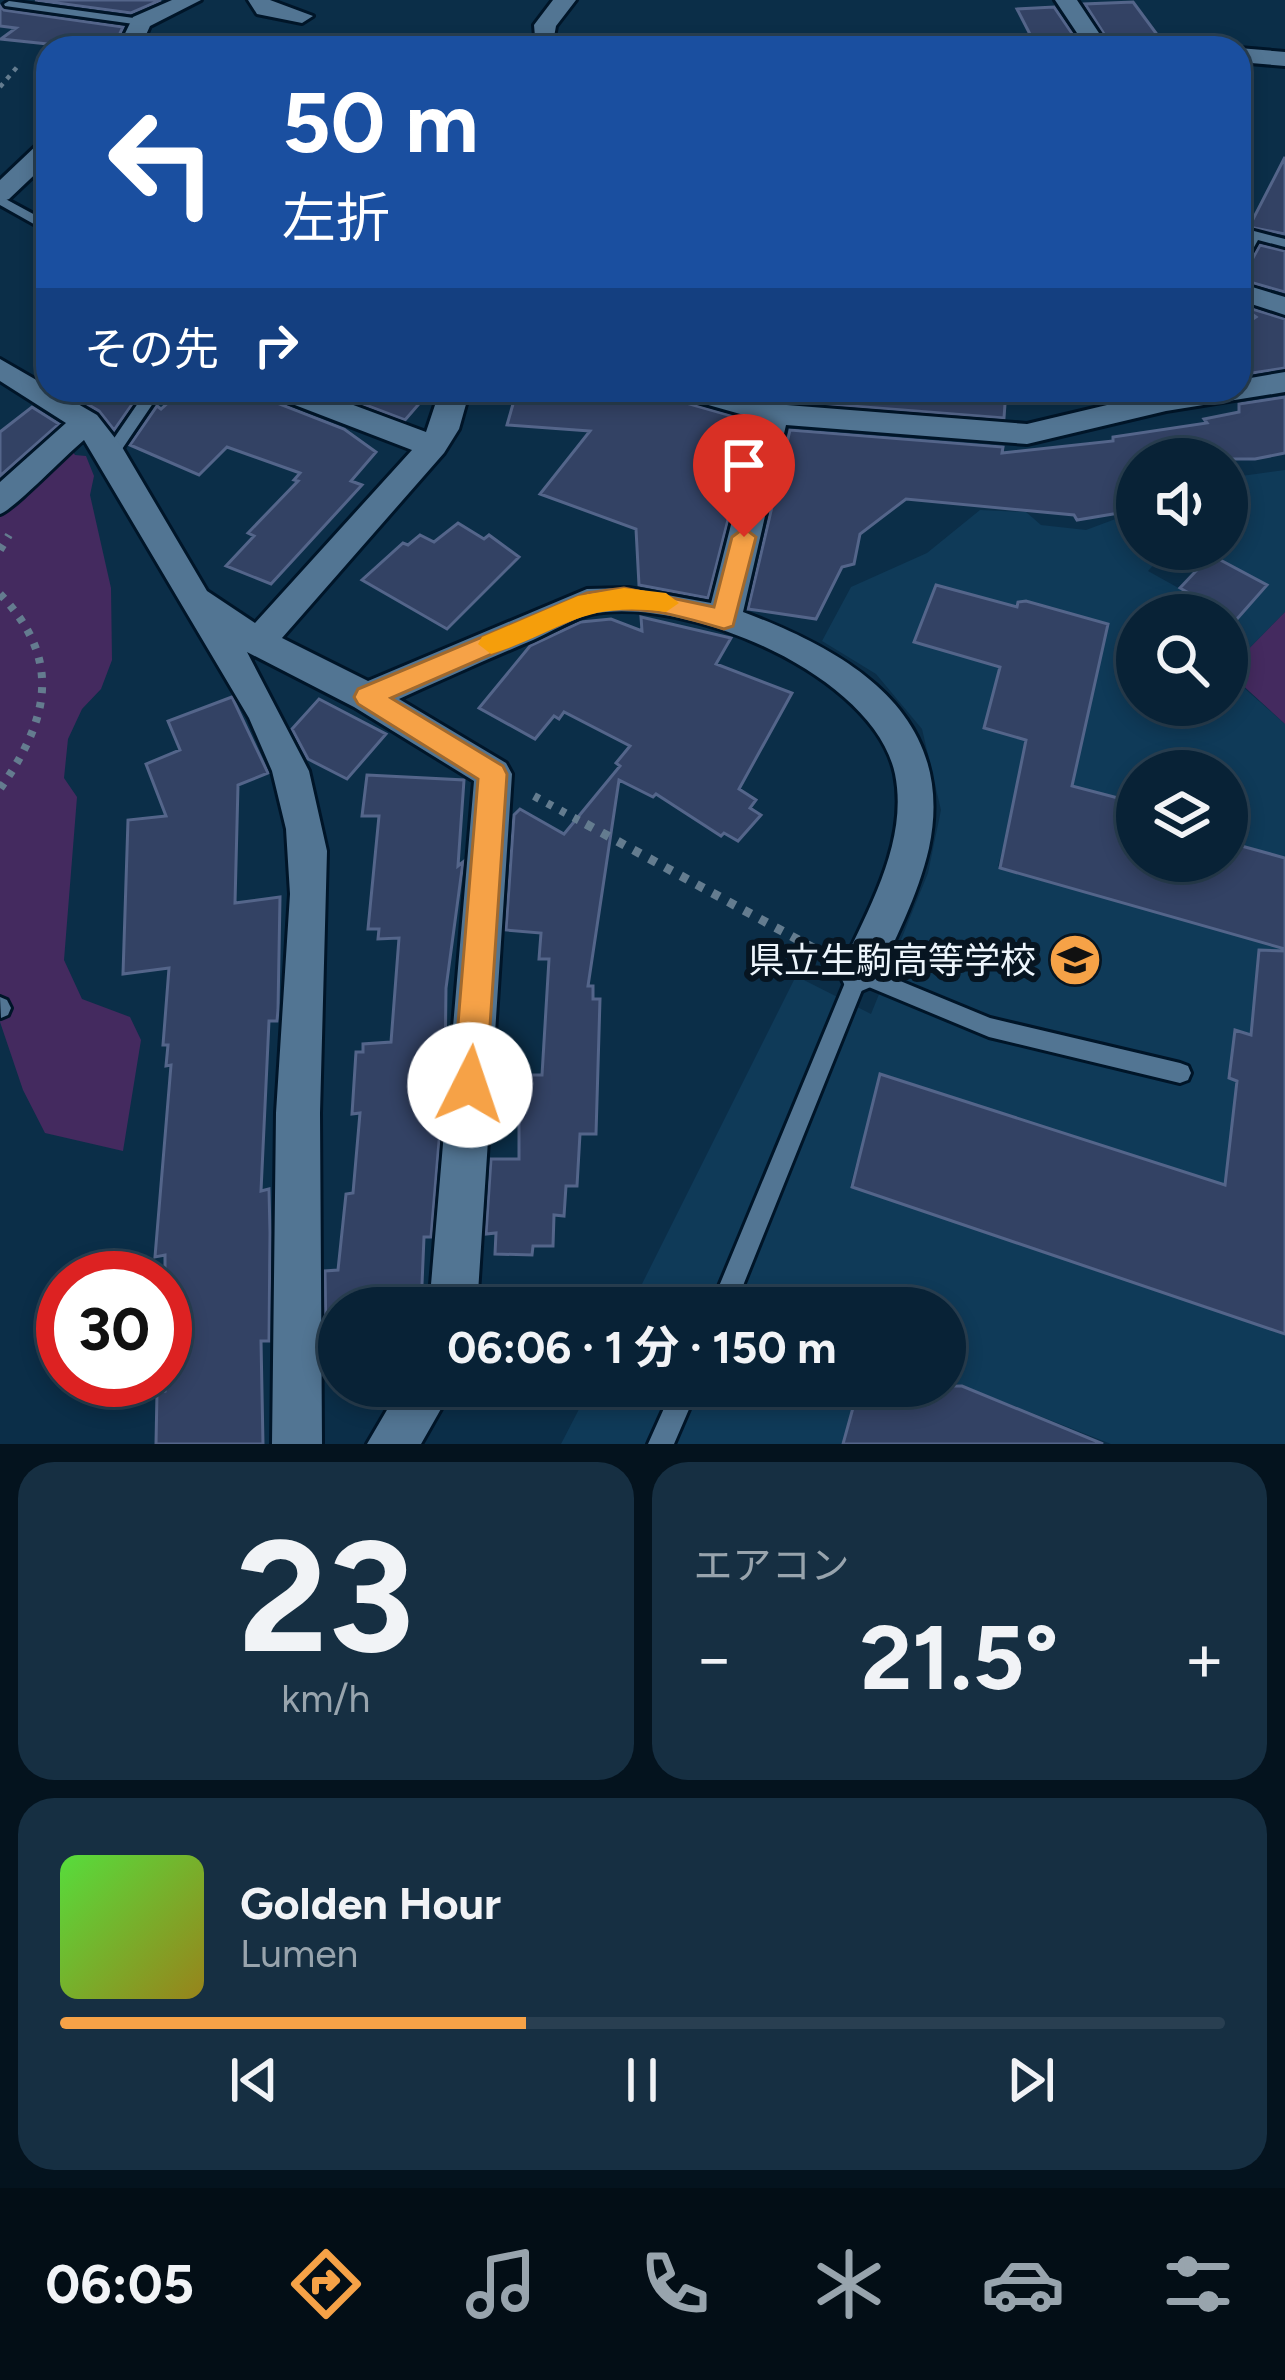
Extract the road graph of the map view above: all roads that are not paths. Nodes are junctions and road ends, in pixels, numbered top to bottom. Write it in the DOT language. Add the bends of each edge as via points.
graph roads {
  1 [pos="190,0"];
  2 [pos="259,0"];
  3 [pos="565,0"];
  4 [pos="1066,0"];
  5 [pos="9,4"];
  6 [pos="302,16"];
  7 [pos="141,22"];
  8 [pos="135,36"];
  9 [pos="547,36"];
  10 [pos="1091,36"];
  11 [pos="1251,57"];
  12 [pos="1285,59"];
  13 [pos="36,160"];
  14 [pos="0,197"];
  15 [pos="36,220"];
  16 [pos="1251,240"];
  17 [pos="1285,243"];
  18 [pos="1251,294"];
  19 [pos="1285,306"];
  20 [pos="0,368"];
  21 [pos="1285,382"];
  22 [pos="1251,386"];
  23 [pos="36,391"];
  24 [pos="54,402"];
  25 [pos="147,402"];
  26 [pos="316,402"];
  27 [pos="452,402"];
  28 [pos="732,402"];
  29 [pos="1141,402"];
  30 [pos="774,414"];
  31 [pos="86,422"];
  32 [pos="433,446"];
  33 [pos="111,454"];
  34 [pos="0,503"];
  35 [pos="195,600"];
  36 [pos="724,619"];
  37 [pos="258,642"];
  38 [pos="367,697"];
  39 [pos="859,973"];
  40 [pos="1180,1073"];
  41 [pos="455,1287"];
  42 [pos="731,1287"];
  43 [pos="416,1407"];
  44 [pos="679,1407"];
  45 [pos="668,1438"];
  46 [pos="297,1444"];
  47 [pos="392,1444"];
  1 -- 7 [label="street"];
  2 -- 6 [label="street" via="265,9"];
  3 -- 9 [label="street" via="545,25"];
  4 -- 10 [label="street"];
  5 -- 7 [label="lane"];
  7 -- 8 [label="street"];
  11 -- 12 [label="street"];
  13 -- 14 [label="street"];
  14 -- 15 [label="lane"];
  16 -- 17 [label="lane"];
  18 -- 19 [label="street"];
  20 -- 23 [label="street"];
  21 -- 22 [label="street"];
  24 -- 31 [label="street"];
  25 -- 33 [label="lane"];
  26 -- 32 [label="street"];
  27 -- 32 [label="street"];
  28 -- 30 [label="street"];
  29 -- 30 [label="street" via="1027,434"];
  30 -- 36 [label="street"];
  31 -- 33 [label="street"];
  31 -- 34 [label="street"];
  32 -- 37 [label="street"];
  33 -- 35 [label="street"];
  35 -- 37 [label="street"];
  35 -- 46 [label="street" via="262,706 305,828 311,907 302,1003"];
  36 -- 38 [label="street" via="666,602 587,602"];
  36 -- 39 [label="street" via="825,660 890,721 913,770 907,868"];
  37 -- 38 [label="street"];
  38 -- 41 [label="street" via="493,774"];
  39 -- 40 [label="lane" via="989,1027"];
  39 -- 42 [label="lane"];
  43 -- 47 [label="street"];
  44 -- 45 [label="lane"];
}
